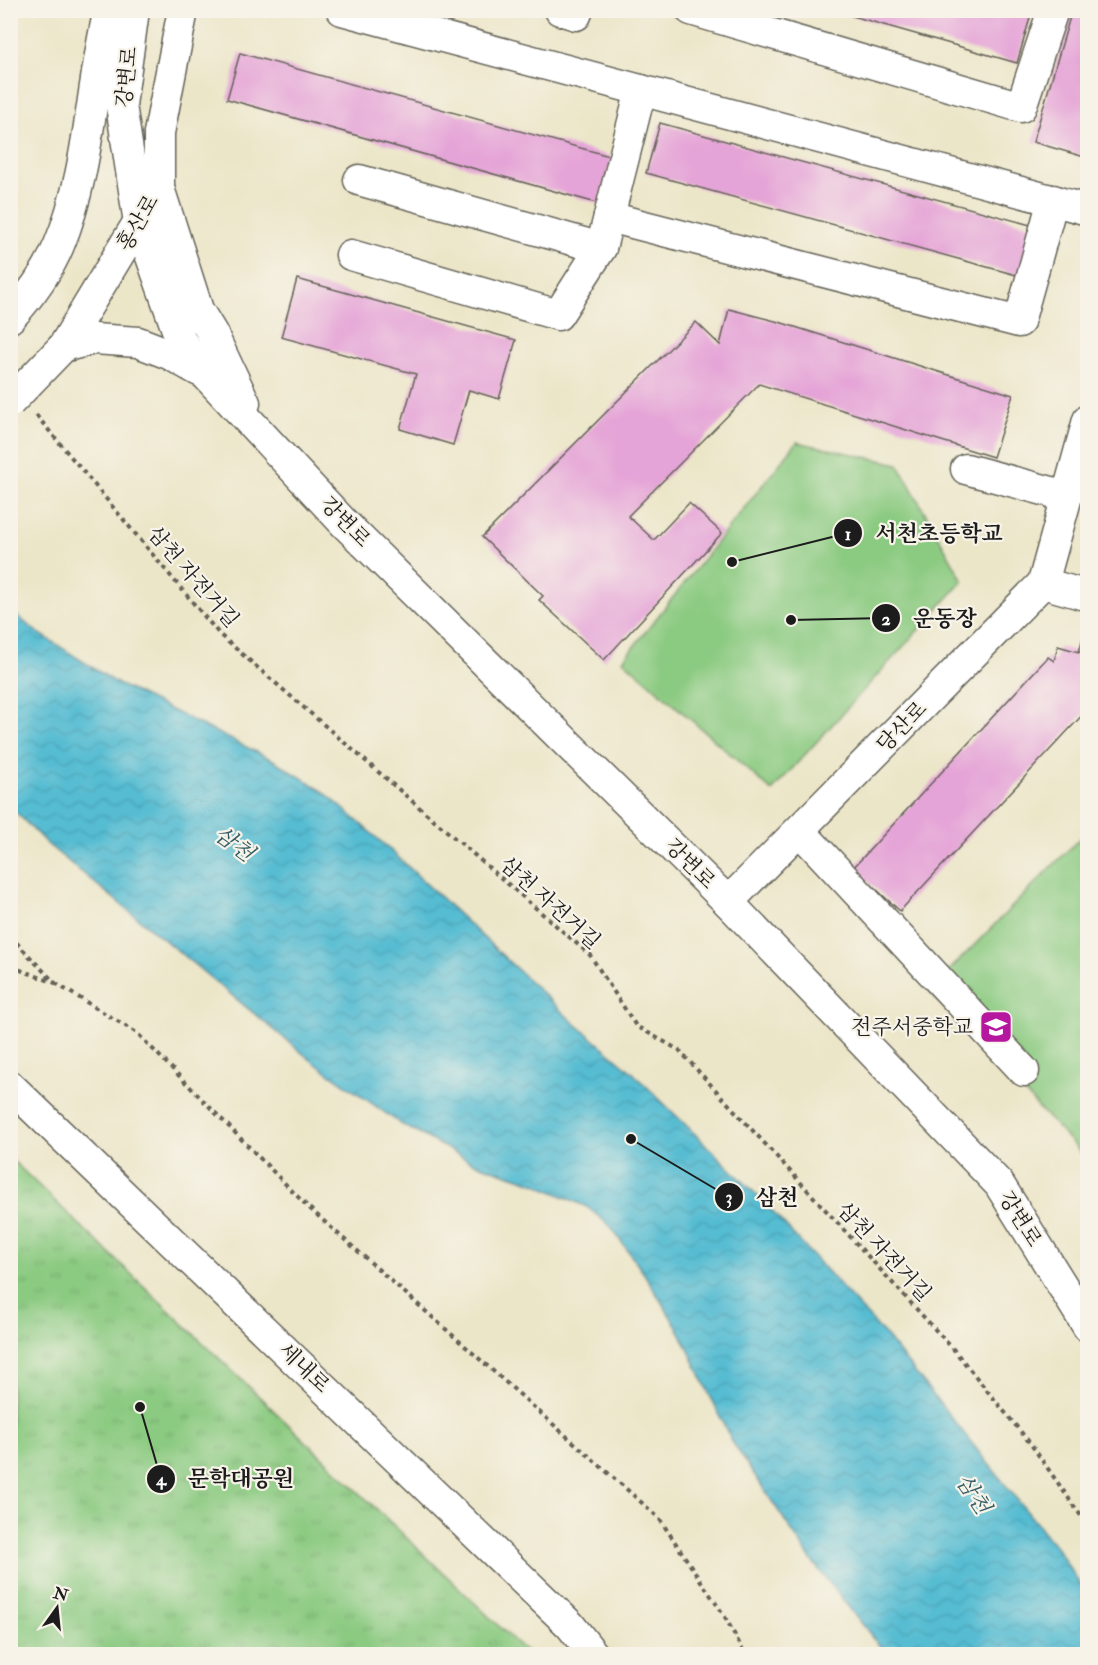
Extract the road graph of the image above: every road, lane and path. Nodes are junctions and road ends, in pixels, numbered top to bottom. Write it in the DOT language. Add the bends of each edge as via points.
graph roads {
  1 [pos="109,10"];
  2 [pos="134,10"];
  3 [pos="183,10"];
  4 [pos="342,10"];
  5 [pos="560,10"];
  6 [pos="578,10"];
  7 [pos="691,10"];
  8 [pos="1053,10"];
  9 [pos="641,90"];
  10 [pos="359,180"];
  11 [pos="159,188"];
  12 [pos="1053,200"];
  13 [pos="1088,210"];
  14 [pos="609,217"];
  15 [pos="139,223"];
  16 [pos="601,248"];
  17 [pos="351,255"];
  18 [pos="10,318"];
  19 [pos="63,347"];
  20 [pos="208,377"];
  21 [pos="22,406"];
  22 [pos="1088,420"];
  23 [pos="257,430"];
  24 [pos="966,469"];
  25 [pos="1066,496"];
  26 [pos="1043,583"];
  27 [pos="1088,596"];
  28 [pos="800,831"];
  29 [pos="728,902"];
  30 [pos="10,936"];
  31 [pos="10,966"];
  32 [pos="55,983"];
  33 [pos="1024,1071"];
  34 [pos="10,1086"];
  35 [pos="1088,1327"];
  36 [pos="1088,1526"];
  37 [pos="593,1654"];
  38 [pos="745,1654"];
  1 -- 18 [label="street" via="74,205 58,247 31,294"];
  2 -- 15 [label="street, 강변로" via="121,105"];
  3 -- 11 [label="street, 홍산로" via="159,133"];
  4 -- 9 [label="street"];
  5 -- 6 [label="street" via="576,15"];
  7 -- 8 [label="street" via="1020,107"];
  9 -- 12 [label="street"];
  9 -- 14 [label="street"];
  10 -- 16 [label="street"];
  11 -- 15 [label="street, 홍산로"];
  11 -- 23 [label="street, 강변로" via="198,310"];
  12 -- 13 [label="street"];
  12 -- 14 [label="street" via="1019,322"];
  14 -- 16 [label="street"];
  15 -- 19 [label="street, 홍산로"];
  15 -- 20 [label="street, 강변로" via="181,342"];
  16 -- 17 [label="street" via="558,315"];
  19 -- 20 [label="street" via="94,339 138,342 169,354"];
  19 -- 21 [label="street, 홍산로, bridge"];
  20 -- 23 [label="street, 강변로"];
  21 -- 36 [label="path, 삼천 자전거길" via="220,635 590,955 636,1026 679,1050 954,1350 1030,1443"];
  22 -- 25 [label="street"];
  23 -- 29 [label="street, 강변로" via="343,522"];
  24 -- 25 [label="street"];
  25 -- 26 [label="street"];
  26 -- 27 [label="street"];
  26 -- 28 [label="street, 당산로"];
  28 -- 29 [label="street, 당산로"];
  28 -- 33 [label="street"];
  29 -- 35 [label="street, 강변로" via="999,1184"];
  30 -- 32 [label="path"];
  31 -- 32 [label="path"];
  32 -- 38 [label="path" via="137,1033 308,1207 659,1518"];
  34 -- 37 [label="street, 세내로" via="561,1617"];
}
